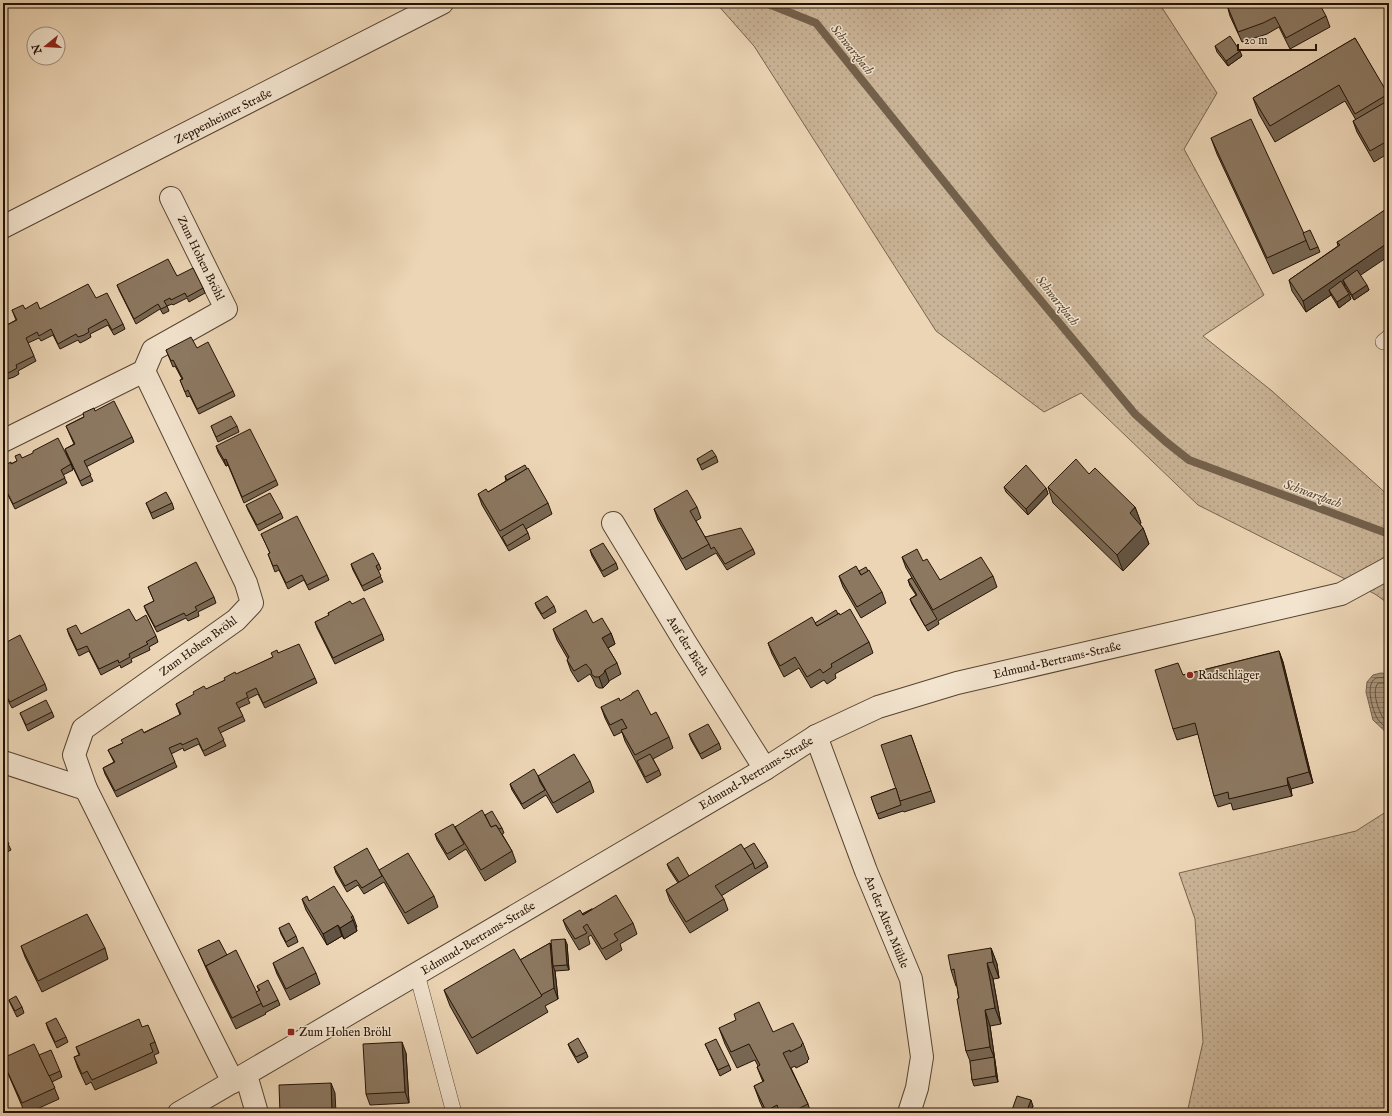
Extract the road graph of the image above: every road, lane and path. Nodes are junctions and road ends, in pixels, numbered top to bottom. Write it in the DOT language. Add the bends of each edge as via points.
graph roads {
  1 [pos="442,3"];
  2 [pos="171,198"];
  3 [pos="3,227"];
  4 [pos="144,371"];
  5 [pos="3,441"];
  6 [pos="613,522"];
  7 [pos="1389,568"];
  8 [pos="816,736"];
  9 [pos="3,762"];
  10 [pos="765,769"];
  11 [pos="86,789"];
  12 [pos="418,974"];
  13 [pos="239,1079"];
  14 [pos="179,1113"];
  15 [pos="257,1113"];
  16 [pos="454,1113"];
  17 [pos="909,1113"];
  1 -- 3 [label="street, Zeppenheimer Straße"];
  2 -- 4 [label="street, Zum Hohen Bröhl" via="226,309 153,350"];
  4 -- 5 [label="street"];
  4 -- 11 [label="street, Zum Hohen Bröhl" via="246,583 252,603 236,620 83,729 74,755"];
  6 -- 10 [label="street, Auf der Bieth"];
  7 -- 8 [label="street, Edmund-Bertrams-Straße" via="1342,594 957,683 878,707"];
  8 -- 10 [label="street, Edmund-Bertrams-Straße"];
  8 -- 17 [label="street, An der Alten Mühle" via="866,871 911,979 922,1057 917,1088"];
  9 -- 11 [label="street"];
  10 -- 12 [label="street, Edmund-Bertrams-Straße"];
  11 -- 13 [label="street, Zum Hohen Bröhl"];
  12 -- 13 [label="street, Edmund-Bertrams-Straße"];
  12 -- 16 [label="lane"];
  13 -- 14 [label="street, Edmund-Bertrams-Straße"];
  13 -- 15 [label="street, Zum Hohen Bröhl"];
}
